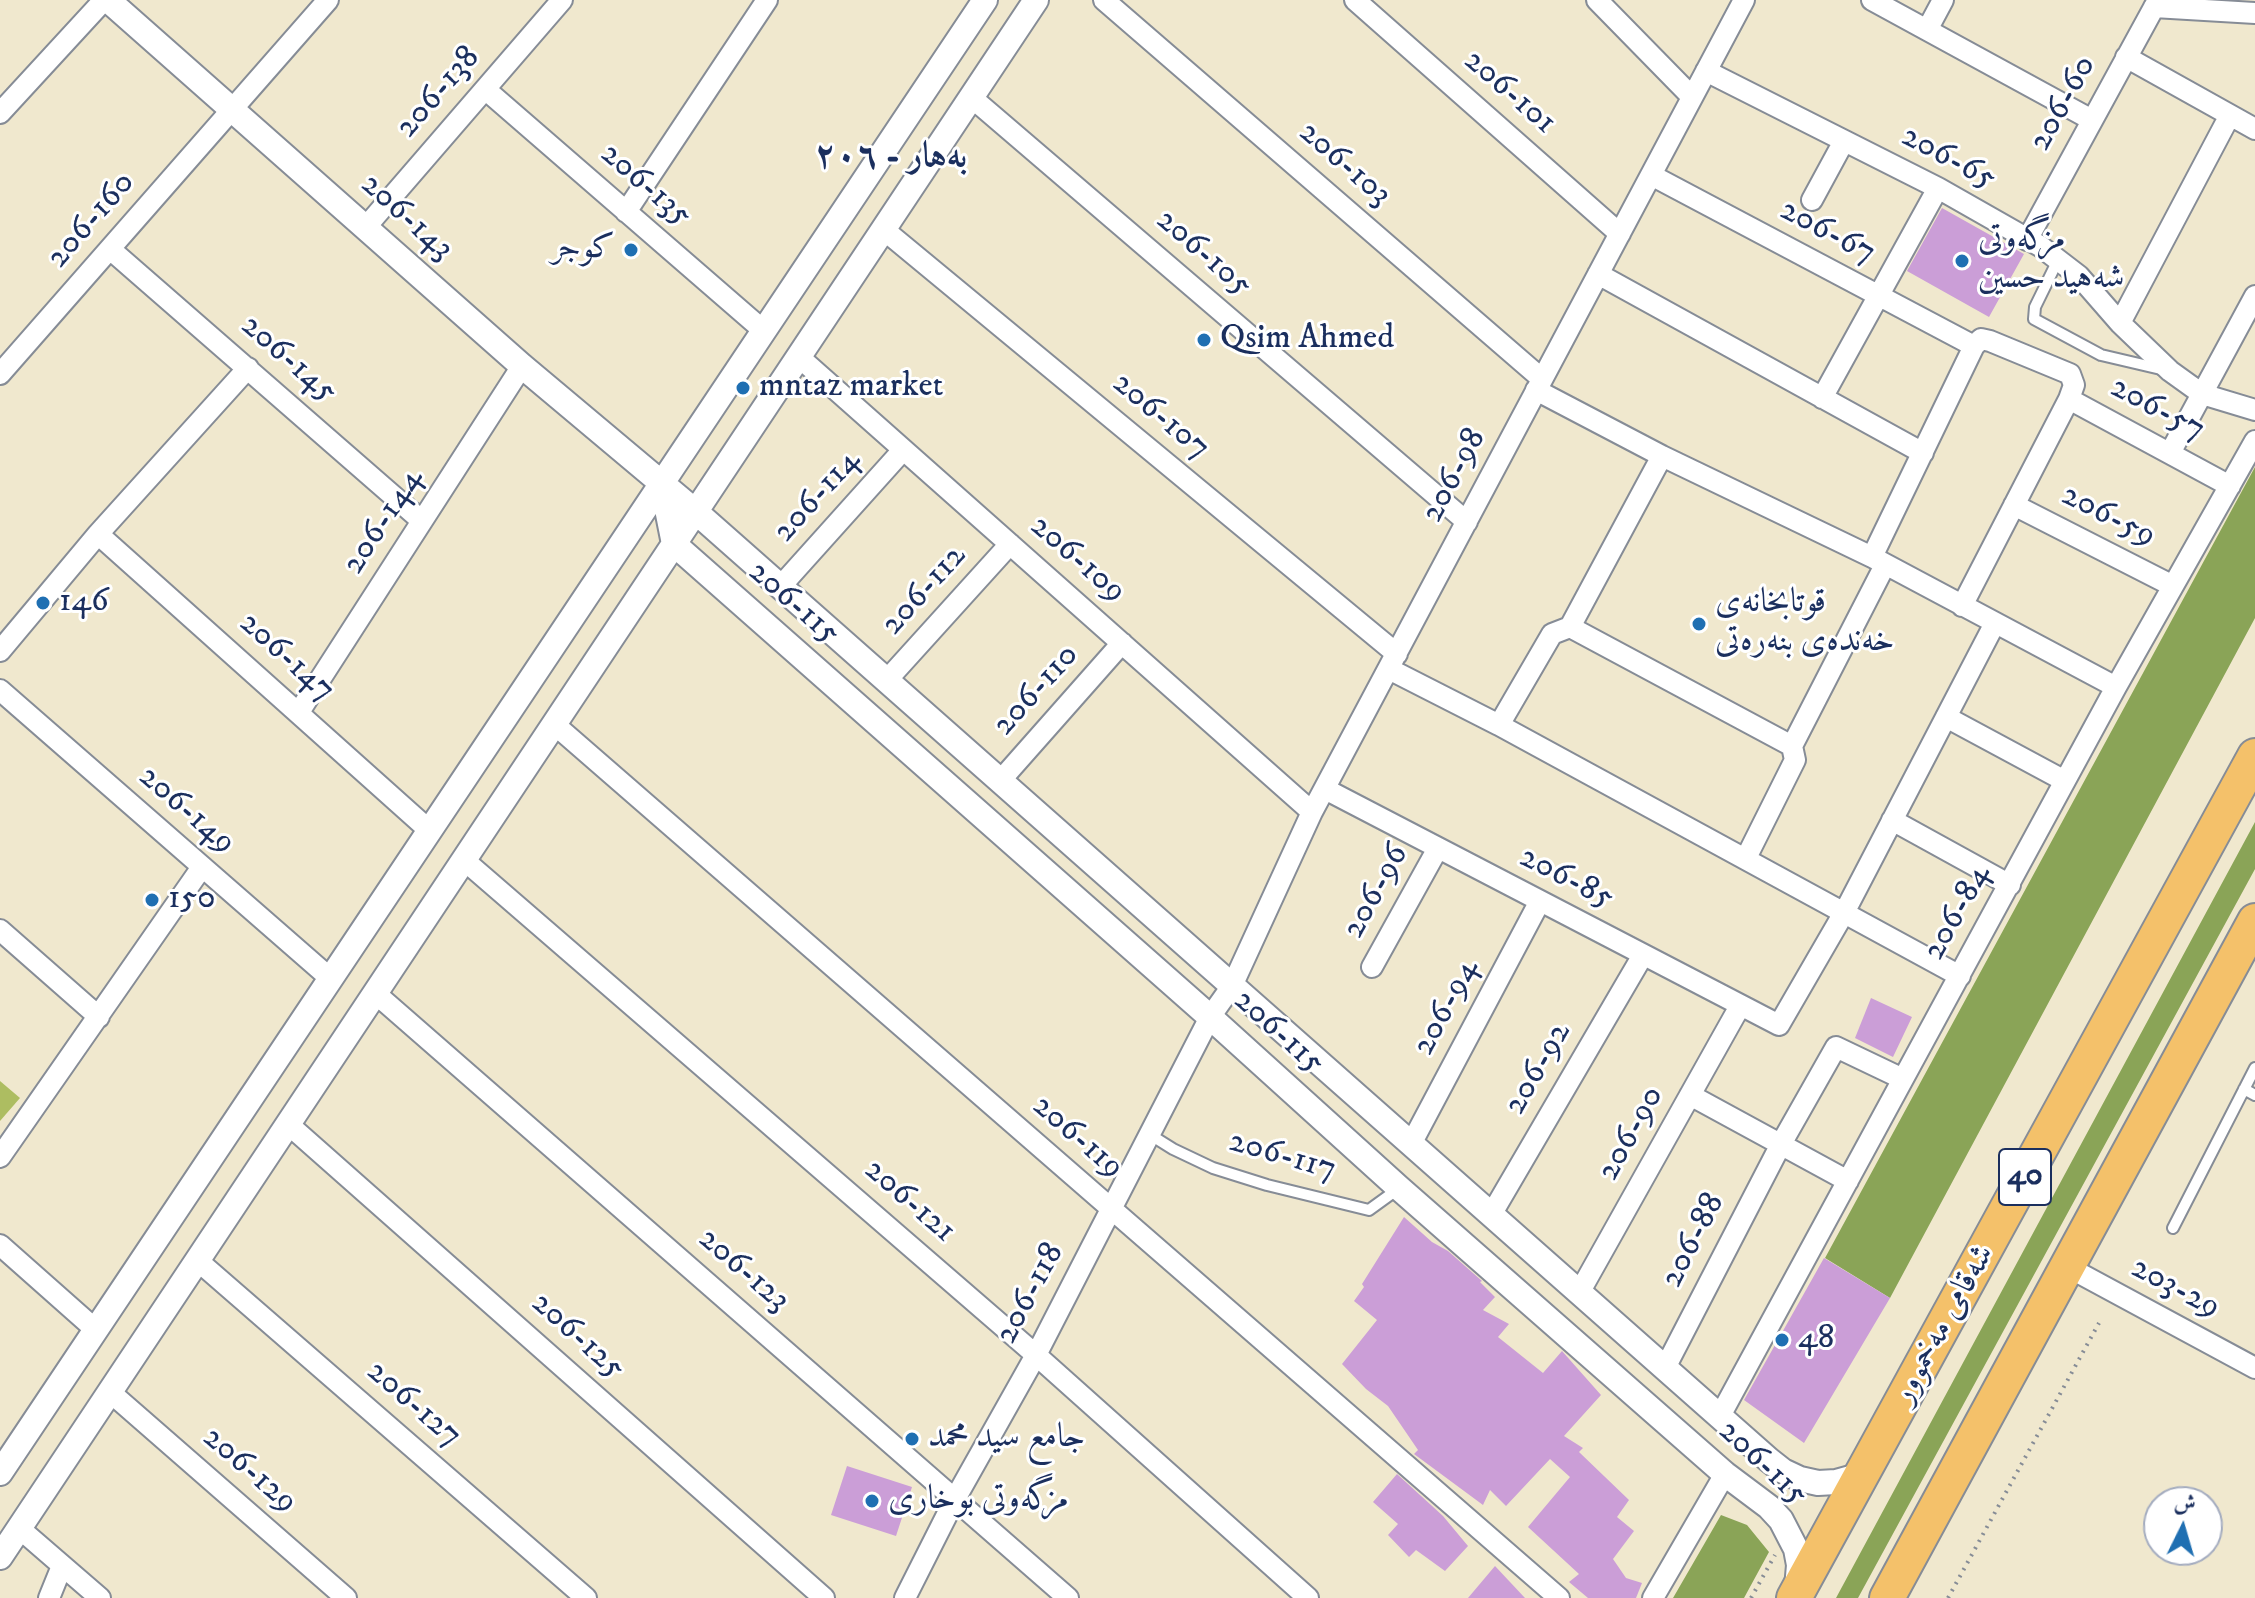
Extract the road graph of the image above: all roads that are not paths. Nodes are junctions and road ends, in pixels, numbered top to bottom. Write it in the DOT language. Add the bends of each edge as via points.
graph roads {
  1 [pos="106,0"];
  2 [pos="328,0"];
  3 [pos="562,0"];
  4 [pos="767,0"];
  5 [pos="985,0"];
  6 [pos="1036,0"];
  7 [pos="1104,0"];
  8 [pos="1355,0"];
  9 [pos="1597,0"];
  10 [pos="1744,0"];
  11 [pos="1872,0"];
  12 [pos="1943,0"];
  13 [pos="2156,3"];
  14 [pos="2255,13"];
  15 [pos="1927,30"];
  16 [pos="2126,57"];
  17 [pos="1706,71"];
  18 [pos="485,89"];
  19 [pos="971,97"];
  20 [pos="1692,97"];
  21 [pos="232,109"];
  22 [pos="0,113"];
  23 [pos="2230,115"];
  24 [pos="2092,120"];
  25 [pos="2255,129"];
  26 [pos="1844,141"];
  27 [pos="1651,175"];
  28 [pos="1938,188"];
  29 [pos="1812,200"];
  30 [pos="626,212"];
  31 [pos="365,228"];
  32 [pos="883,229"];
  33 [pos="1620,234"];
  34 [pos="2027,240"];
  35 [pos="110,249"];
  36 [pos="2058,260"];
  37 [pos="1598,274"];
  38 [pos="2255,296"];
  39 [pos="1878,297"];
  40 [pos="2120,323"];
  41 [pos="764,331"];
  42 [pos="1982,343"];
  43 [pos="799,357"];
  44 [pos="522,366"];
  45 [pos="248,368"];
  46 [pos="2170,371"];
  47 [pos="0,374"];
  48 [pos="1539,385"];
  49 [pos="2202,394"];
  50 [pos="1822,398"];
  51 [pos="2069,399"];
  52 [pos="2255,410"];
  53 [pos="2255,441"];
  54 [pos="903,450"];
  55 [pos="1923,453"];
  56 [pos="2170,453"];
  57 [pos="1662,456"];
  58 [pos="662,484"];
  59 [pos="2230,486"];
  60 [pos="2014,505"];
  61 [pos="696,512"];
  62 [pos="422,521"];
  63 [pos="1467,522"];
  64 [pos="98,534"];
  65 [pos="674,544"];
  66 [pos="1010,544"];
  67 [pos="1879,561"];
  68 [pos="2173,586"];
  69 [pos="780,587"];
  70 [pos="1962,606"];
  71 [pos="1995,623"];
  72 [pos="1570,627"];
  73 [pos="1122,643"];
  74 [pos="0,651"];
  75 [pos="1393,662"];
  76 [pos="886,681"];
  77 [pos="2116,687"];
  78 [pos="0,690"];
  79 [pos="299,712"];
  80 [pos="1946,717"];
  81 [pos="554,724"];
  82 [pos="1499,725"];
  83 [pos="1792,746"];
  84 [pos="2255,756"];
  85 [pos="1000,781"];
  86 [pos="2065,781"];
  87 [pos="1325,789"];
  88 [pos="1312,812"];
  89 [pos="1892,820"];
  90 [pos="430,831"];
  91 [pos="1438,848"];
  92 [pos="1746,858"];
  93 [pos="464,860"];
  94 [pos="202,867"];
  95 [pos="2010,885"];
  96 [pos="1540,901"];
  97 [pos="1845,911"];
  98 [pos="2255,921"];
  99 [pos="0,930"];
  100 [pos="1643,955"];
  101 [pos="1372,967"];
  102 [pos="1960,976"];
  103 [pos="331,979"];
  104 [pos="1232,986"];
  105 [pos="375,993"];
  106 [pos="1740,1006"];
  107 [pos="99,1017"];
  108 [pos="1210,1017"];
  109 [pos="2255,1068"];
  110 [pos="1903,1079"];
  111 [pos="2244,1089"];
  112 [pos="1690,1095"];
  113 [pos="2255,1095"];
  114 [pos="288,1124"];
  115 [pos="1149,1134"];
  116 [pos="1411,1144"];
  117 [pos="1781,1144"];
  118 [pos="0,1157"];
  119 [pos="1848,1181"];
  120 [pos="1399,1188"];
  121 [pos="1111,1210"];
  122 [pos="1491,1215"];
  123 [pos="2173,1228"];
  124 [pos="0,1245"];
  125 [pos="197,1260"];
  126 [pos="2066,1266"];
  127 [pos="1579,1293"];
  128 [pos="96,1330"];
  129 [pos="1036,1355"];
  130 [pos="1665,1368"];
  131 [pos="2255,1368"];
  132 [pos="110,1392"];
  133 [pos="1720,1416"];
  134 [pos="1868,1466"];
  135 [pos="1783,1471"];
  136 [pos="0,1473"];
  137 [pos="1725,1474"];
  138 [pos="955,1499"];
  139 [pos="1762,1502"];
  140 [pos="19,1528"];
  141 [pos="0,1557"];
  142 [pos="62,1566"];
  143 [pos="1796,1595"];
  144 [pos="49,1598"];
  145 [pos="100,1598"];
  146 [pos="346,1598"];
  147 [pos="586,1598"];
  148 [pos="824,1598"];
  149 [pos="905,1598"];
  150 [pos="1068,1598"];
  151 [pos="1308,1598"];
  152 [pos="1559,1598"];
  153 [pos="1653,1598"];
  154 [pos="1887,1598"];
  1 -- 21 [label="street, 206-143"];
  1 -- 22 [label="street"];
  2 -- 21 [label="street, 206-160"];
  3 -- 18 [label="street, 206-138"];
  4 -- 30 [label="street"];
  5 -- 41 [label="street"];
  6 -- 19 [label="street"];
  7 -- 48 [label="street, 206-103"];
  8 -- 33 [label="street, 206-101"];
  9 -- 20 [label="street"];
  10 -- 17 [label="street, 206-98"];
  11 -- 15 [label="street"];
  12 -- 15 [label="street"];
  13 -- 14 [label="street"];
  13 -- 16 [label="street, 206-60"];
  15 -- 24 [label="street"];
  16 -- 23 [label="street"];
  16 -- 24 [label="street, 206-60"];
  17 -- 20 [label="street, 206-98"];
  17 -- 26 [label="street, 206-65"];
  18 -- 30 [label="street, 206-135"];
  18 -- 31 [label="street, 206-138"];
  19 -- 32 [label="street"];
  19 -- 63 [label="street, 206-105"];
  20 -- 27 [label="street, 206-98"];
  21 -- 31 [label="street, 206-143"];
  21 -- 35 [label="street, 206-160"];
  23 -- 25 [label="street"];
  23 -- 40 [label="street"];
  24 -- 34 [label="street, 206-60"];
  26 -- 28 [label="street, 206-65"];
  26 -- 29 [label="street"];
  27 -- 33 [label="street, 206-98"];
  27 -- 39 [label="street, 206-67"];
  28 -- 34 [label="street, 206-65"];
  28 -- 39 [label="street"];
  30 -- 41 [label="street, 206-135"];
  31 -- 44 [label="street, 206-143"];
  32 -- 43 [label="street"];
  32 -- 75 [label="street, 206-107"];
  33 -- 37 [label="street, 206-98"];
  34 -- 36 [label="street, 206-65"];
  35 -- 45 [label="street, 206-145"];
  35 -- 47 [label="street, 206-160"];
  36 -- 40 [label="street, 206-65"];
  36 -- 46 [label="lane" via="2034,319 2101,355"];
  37 -- 48 [label="street, 206-98"];
  37 -- 50 [label="street"];
  38 -- 49 [label="street"];
  39 -- 42 [label="street, 206-67"];
  39 -- 50 [label="street"];
  40 -- 46 [label="street, 206-65"];
  41 -- 58 [label="street"];
  42 -- 51 [label="street, 206-57" via="2070,374 2074,385"];
  42 -- 55 [label="street"];
  43 -- 54 [label="street, 206-109"];
  43 -- 61 [label="street"];
  44 -- 58 [label="street, 206-143"];
  44 -- 62 [label="street, 206-144"];
  45 -- 62 [label="street, 206-145"];
  45 -- 64 [label="street"];
  46 -- 49 [label="street, 206-65"];
  48 -- 57 [label="street, 206-103"];
  48 -- 63 [label="street, 206-98"];
  49 -- 52 [label="street, 206-65"];
  49 -- 56 [label="street"];
  50 -- 55 [label="street"];
  51 -- 56 [label="street, 206-57"];
  51 -- 60 [label="street"];
  53 -- 59 [label="street, 206-84"];
  54 -- 66 [label="street, 206-109"];
  54 -- 69 [label="street, 206-114"];
  55 -- 67 [label="street"];
  56 -- 59 [label="street, 206-57"];
  57 -- 67 [label="street, 206-103"];
  57 -- 72 [label="street"];
  58 -- 61 [label="street, 206-115"];
  58 -- 65 [label="street"];
  58 -- 90 [label="street"];
  59 -- 68 [label="street, 206-84"];
  60 -- 68 [label="street, 206-59"];
  60 -- 70 [label="street"];
  61 -- 65 [label="street"];
  61 -- 69 [label="street, 206-115"];
  62 -- 79 [label="street, 206-144"];
  63 -- 75 [label="street, 206-98"];
  64 -- 74 [label="street"];
  64 -- 79 [label="street, 206-147"];
  65 -- 81 [label="street"];
  65 -- 108 [label="street, 206-115"];
  66 -- 73 [label="street, 206-109"];
  66 -- 76 [label="street, 206-112"];
  67 -- 70 [label="street, 206-103"];
  67 -- 83 [label="street"];
  68 -- 77 [label="street, 206-84"];
  69 -- 76 [label="street, 206-115"];
  70 -- 71 [label="street, 206-103"];
  71 -- 77 [label="street, 206-103"];
  71 -- 80 [label="street"];
  72 -- 82 [label="street" via="1552,634"];
  72 -- 83 [label="street"];
  73 -- 85 [label="street, 206-110"];
  73 -- 88 [label="street, 206-109"];
  75 -- 82 [label="street, 206-107"];
  75 -- 87 [label="street, 206-98"];
  76 -- 85 [label="street, 206-115"];
  77 -- 86 [label="street, 206-84"];
  78 -- 94 [label="street, 206-149"];
  79 -- 90 [label="street, 206-147"];
  80 -- 86 [label="street"];
  80 -- 89 [label="street"];
  81 -- 93 [label="street"];
  81 -- 121 [label="street, 206-119"];
  82 -- 92 [label="street, 206-107"];
  83 -- 92 [label="street" via="1795,760"];
  84 -- 134 [label="highway, شەقامی مەخموور / 40"];
  85 -- 104 [label="street, 206-115"];
  86 -- 95 [label="street, 206-84"];
  87 -- 88 [label="street, 206-98"];
  87 -- 91 [label="street, 206-85"];
  88 -- 104 [label="street, 206-98"];
  89 -- 95 [label="street"];
  89 -- 97 [label="street"];
  90 -- 103 [label="street"];
  91 -- 96 [label="street, 206-85"];
  91 -- 101 [label="street, 206-96"];
  92 -- 97 [label="street, 206-107"];
  93 -- 105 [label="street"];
  93 -- 129 [label="street, 206-121"];
  94 -- 103 [label="street, 206-149"];
  94 -- 107 [label="street"];
  95 -- 102 [label="street, 206-84"];
  96 -- 100 [label="street, 206-85"];
  96 -- 116 [label="street, 206-94"];
  97 -- 102 [label="street, 206-107"];
  97 -- 106 [label="street, 206-85" via="1779,1025"];
  98 -- 126 [label="highway, 40"];
  99 -- 107 [label="street"];
  100 -- 106 [label="street, 206-85"];
  100 -- 122 [label="street, 206-92"];
  102 -- 110 [label="street, 206-84"];
  103 -- 128 [label="street"];
  104 -- 108 [label="street, 206-98"];
  104 -- 116 [label="street, 206-115"];
  105 -- 114 [label="street"];
  105 -- 138 [label="street, 206-123"];
  106 -- 112 [label="street, 206-90"];
  107 -- 118 [label="street"];
  108 -- 115 [label="street, 206-118"];
  108 -- 120 [label="street, 206-115"];
  109 -- 111 [label="lane"];
  110 -- 117 [label="street, 206-88" via="1836,1047"];
  110 -- 119 [label="street, 206-84"];
  111 -- 113 [label="lane"];
  111 -- 123 [label="lane"];
  112 -- 117 [label="street"];
  112 -- 127 [label="street, 206-90"];
  114 -- 125 [label="street"];
  114 -- 148 [label="street, 206-125"];
  115 -- 120 [label="lane, 206-117" via="1213,1168 1369,1210"];
  115 -- 121 [label="street, 206-118"];
  116 -- 122 [label="street, 206-115"];
  117 -- 119 [label="street"];
  117 -- 130 [label="street, 206-88"];
  119 -- 133 [label="street, 206-84"];
  120 -- 137 [label="street, 206-115"];
  121 -- 129 [label="street, 206-118"];
  121 -- 152 [label="street, 206-119"];
  122 -- 127 [label="street, 206-115"];
  124 -- 128 [label="street"];
  125 -- 132 [label="street"];
  125 -- 147 [label="street, 206-127"];
  126 -- 131 [label="street, 203-29"];
  126 -- 154 [label="highway, 40"];
  127 -- 130 [label="street, 206-115"];
  128 -- 136 [label="street"];
  129 -- 138 [label="street, 206-118"];
  129 -- 151 [label="street, 206-121"];
  130 -- 133 [label="street, 206-115"];
  132 -- 140 [label="street"];
  132 -- 146 [label="street, 206-129"];
  133 -- 135 [label="street, 206-115"];
  134 -- 135 [label="street, 206-115" via="1854,1477 1827,1482"];
  134 -- 143 [label="highway, شەقامی مەخموور / 40"];
  135 -- 139 [label="street"];
  137 -- 139 [label="street, 206-115"];
  137 -- 153 [label="street"];
  138 -- 149 [label="street, 206-118"];
  138 -- 150 [label="street, 206-123"];
  139 -- 143 [label="street, 206-115" via="1781,1520 1796,1549"];
  140 -- 141 [label="street"];
  140 -- 142 [label="street"];
  142 -- 144 [label="street"];
  142 -- 145 [label="street"];
}
